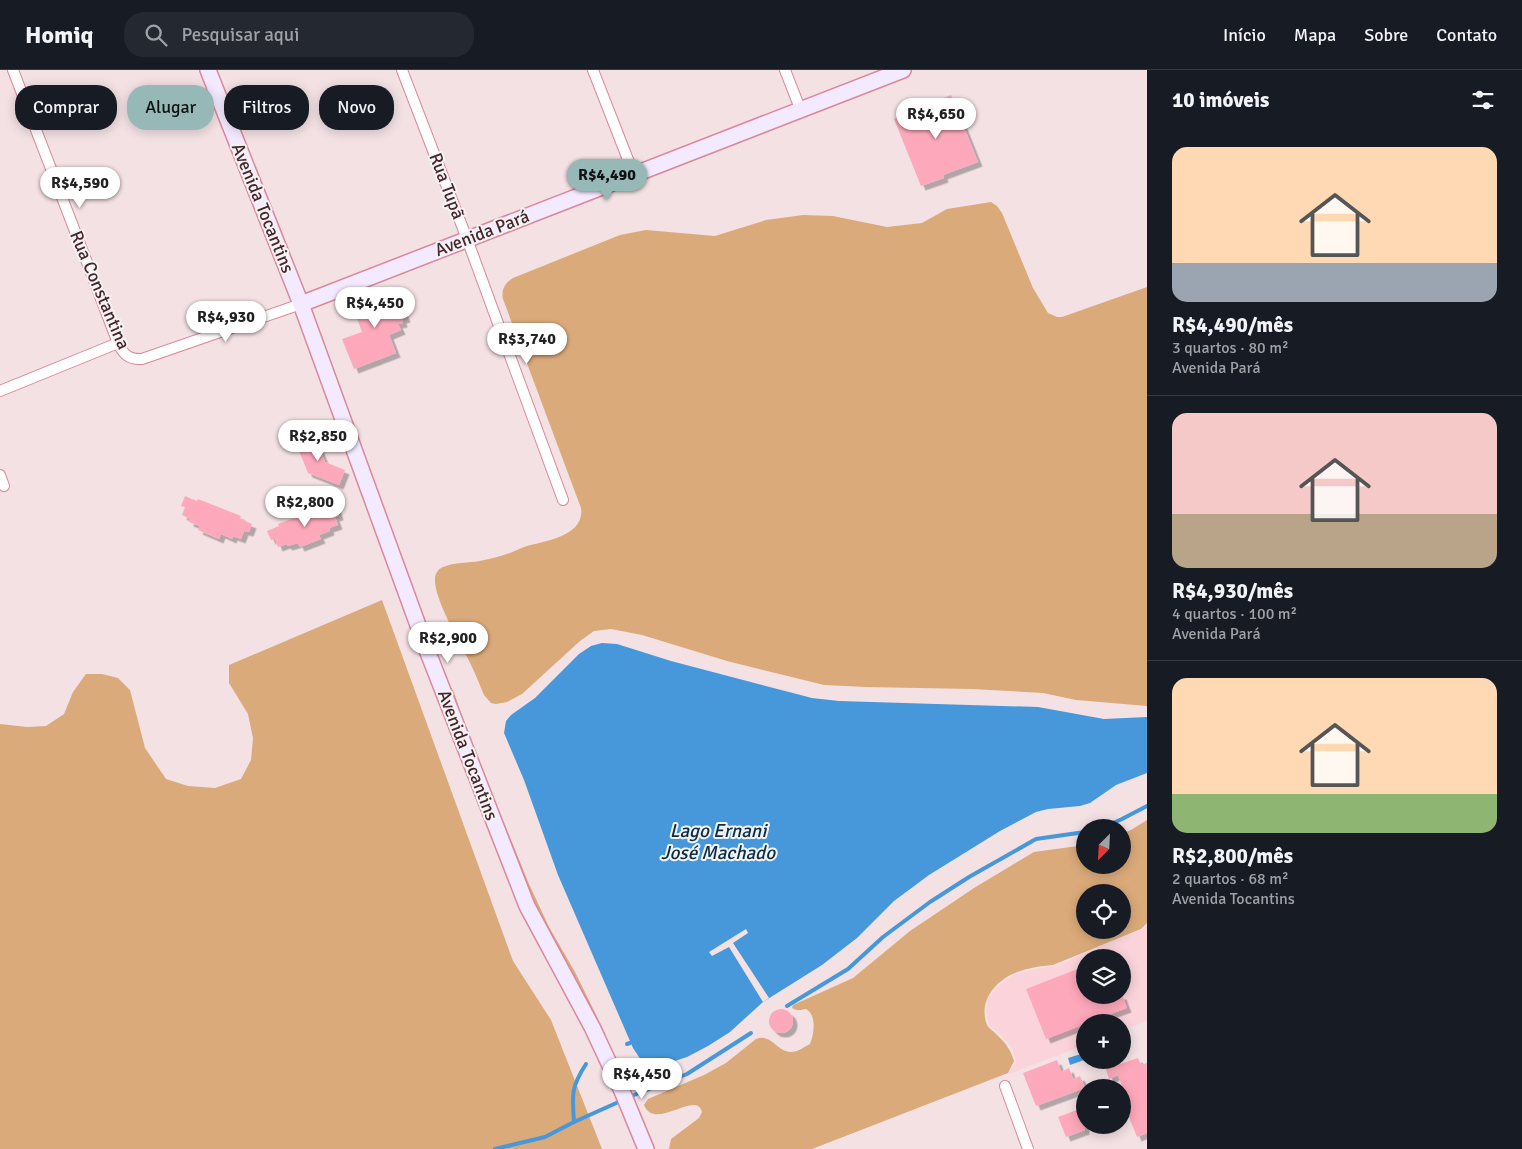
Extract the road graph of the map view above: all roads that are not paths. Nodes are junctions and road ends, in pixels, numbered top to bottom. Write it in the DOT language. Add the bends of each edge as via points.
graph roads {
  1 [pos="13,70"];
  2 [pos="208,70"];
  3 [pos="402,70"];
  4 [pos="593,70"];
  5 [pos="785,70"];
  6 [pos="903,70"];
  7 [pos="801,111"];
  8 [pos="634,175"];
  9 [pos="467,239"];
  10 [pos="301,304"];
  11 [pos="118,343"];
  12 [pos="142,359"];
  13 [pos="0,390"];
  14 [pos="0,475"];
  15 [pos="4,486"];
  16 [pos="563,500"];
  17 [pos="1005,1086"];
  18 [pos="646,1149"];
  19 [pos="1028,1149"];
  1 -- 11 [label="street, Rua Constantina"];
  2 -- 10 [label="street, Avenida Tocantins"];
  3 -- 9 [label="street, Rua Tupã"];
  4 -- 8 [label="street"];
  5 -- 7 [label="street"];
  6 -- 7 [label="street, Avenida Pará"];
  7 -- 8 [label="street, Avenida Pará"];
  8 -- 9 [label="street, Avenida Pará"];
  9 -- 10 [label="street, Avenida Pará"];
  9 -- 16 [label="street, Rua Tupã"];
  10 -- 12 [label="street, Avenida Pará"];
  10 -- 18 [label="street, Avenida Tocantins" via="427,650 527,906 592,1026"];
  11 -- 12 [label="street, Rua Constantina" via="127,356"];
  11 -- 13 [label="street"];
  14 -- 15 [label="street"];
  17 -- 19 [label="street"];
}
